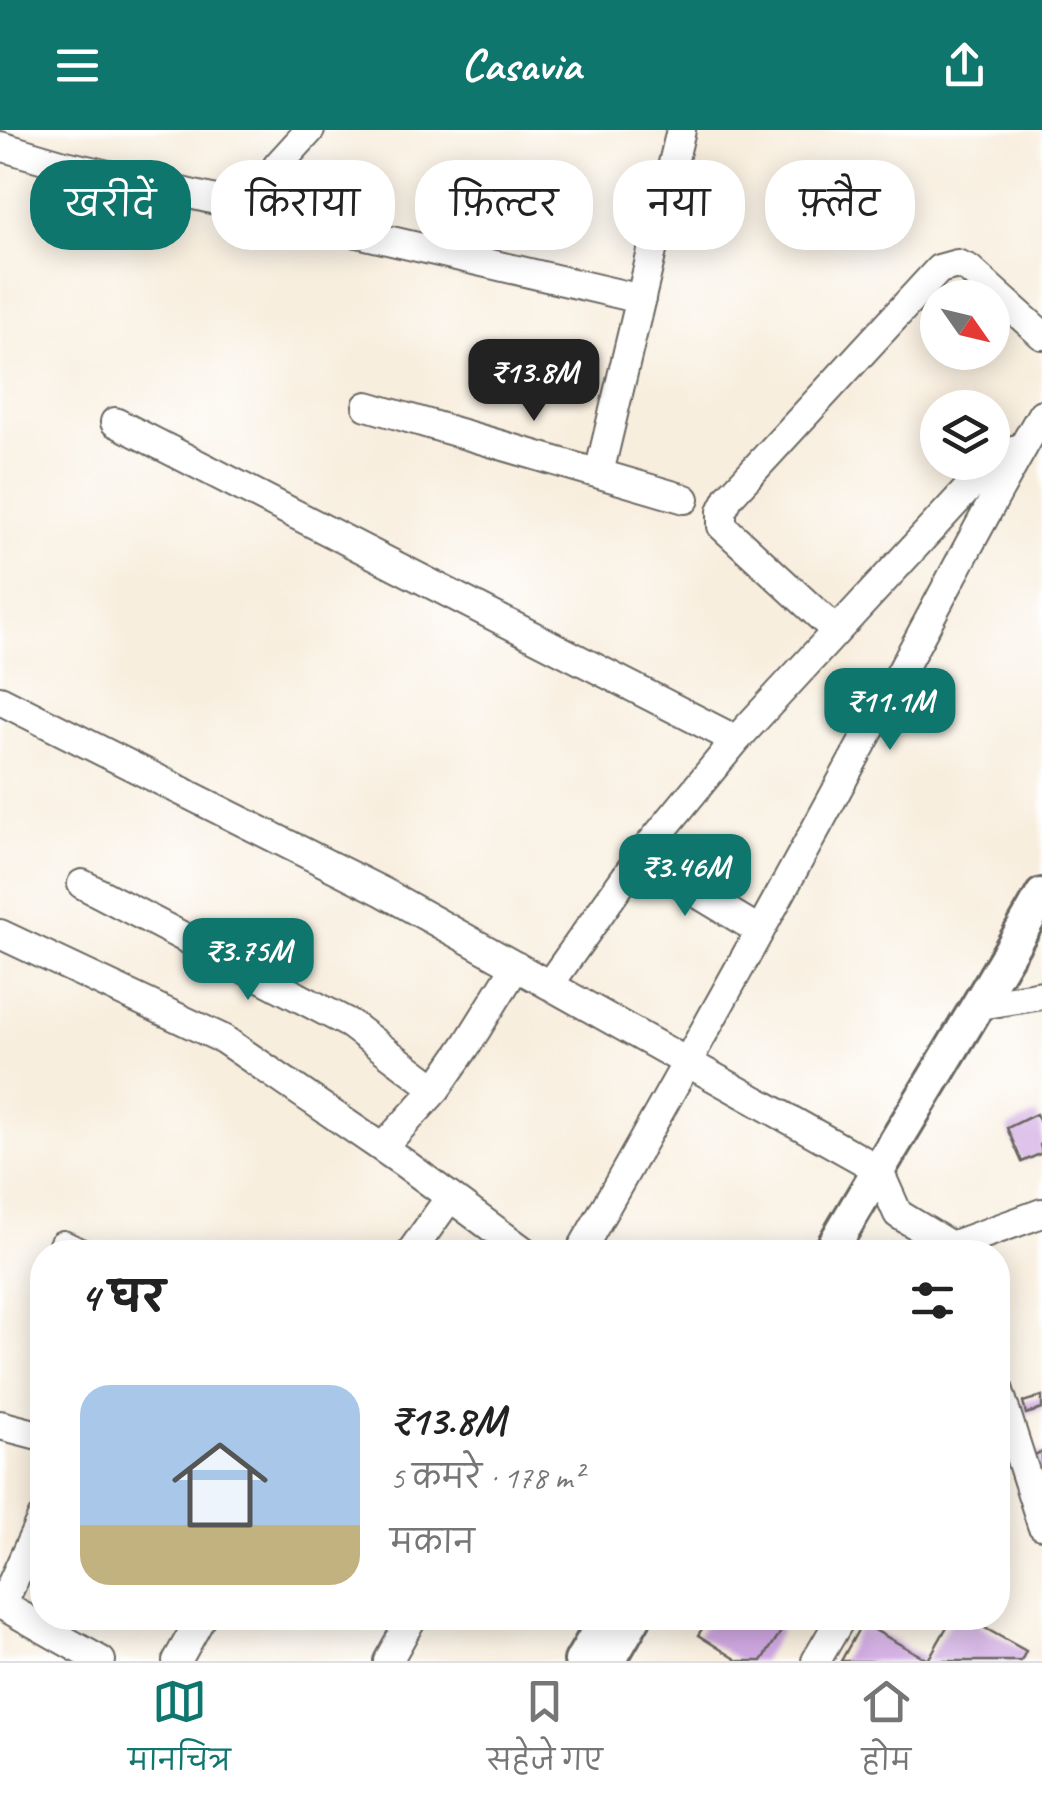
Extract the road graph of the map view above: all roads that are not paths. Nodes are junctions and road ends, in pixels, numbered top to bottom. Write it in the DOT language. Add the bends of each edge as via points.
graph roads {
  1 [pos="310,130"];
  2 [pos="681,130"];
  3 [pos="0,146"];
  4 [pos="283,160"];
  5 [pos="211,199"];
  6 [pos="395,242"];
  7 [pos="641,299"];
  8 [pos="1042,335"];
  9 [pos="366,406"];
  10 [pos="114,422"];
  11 [pos="1035,425"];
  12 [pos="599,473"];
  13 [pos="684,499"];
  14 [pos="836,631"];
  15 [pos="0,700"];
  16 [pos="736,740"];
  17 [pos="639,858"];
  18 [pos="82,884"];
  19 [pos="1042,896"];
  20 [pos="760,931"];
  21 [pos="0,934"];
  22 [pos="516,966"];
  23 [pos="549,985"];
  24 [pos="1042,995"];
  25 [pos="980,1005"];
  26 [pos="688,1063"];
  27 [pos="436,1088"];
  28 [pos="382,1148"];
  29 [pos="878,1169"];
  30 [pos="450,1197"];
  31 [pos="1042,1213"];
  32 [pos="420,1240"];
  33 [pos="509,1240"];
  34 [pos="587,1240"];
  35 [pos="837,1240"];
  36 [pos="938,1240"];
  37 [pos="974,1240"];
  38 [pos="0,1425"];
  39 [pos="1010,1425"];
  40 [pos="30,1433"];
  41 [pos="1042,1525"];
  42 [pos="30,1544"];
  43 [pos="30,1622"];
  44 [pos="45,1630"];
  45 [pos="194,1630"];
  46 [pos="405,1630"];
  47 [pos="599,1630"];
  48 [pos="627,1630"];
  49 [pos="834,1630"];
  50 [pos="101,1661"];
  51 [pos="177,1661"];
  52 [pos="388,1661"];
  53 [pos="581,1661"];
  54 [pos="609,1661"];
  55 [pos="816,1661"];
  1 -- 4 [label="street"];
  2 -- 7 [label="street"];
  3 -- 5 [label="street"];
  6 -- 7 [label="street"];
  7 -- 12 [label="street"];
  8 -- 14 [label="street" via="969,269 940,268 729,497 722,526"];
  9 -- 12 [label="street"];
  10 -- 16 [label="street"];
  11 -- 14 [label="street"];
  11 -- 20 [label="street"];
  12 -- 13 [label="street"];
  14 -- 16 [label="street"];
  15 -- 22 [label="street"];
  16 -- 17 [label="street"];
  17 -- 20 [label="street"];
  17 -- 23 [label="street"];
  18 -- 27 [label="street" via="350,1024"];
  19 -- 25 [label="main road"];
  20 -- 26 [label="street"];
  21 -- 28 [label="street" via="223,1039"];
  22 -- 23 [label="street"];
  22 -- 27 [label="street"];
  23 -- 26 [label="street"];
  24 -- 25 [label="street"];
  25 -- 29 [label="main road"];
  26 -- 29 [label="street"];
  26 -- 34 [label="street"];
  27 -- 28 [label="street"];
  28 -- 30 [label="street"];
  29 -- 35 [label="main road"];
  29 -- 36 [label="street" via="898,1214"];
  30 -- 32 [label="street"];
  30 -- 33 [label="street"];
  31 -- 37 [label="street"];
  38 -- 40 [label="street"];
  39 -- 41 [label="street"];
  42 -- 43 [label="street" via="2,1606"];
  44 -- 50 [label="street"];
  45 -- 51 [label="street"];
  46 -- 52 [label="street"];
  47 -- 53 [label="main road"];
  48 -- 54 [label="main road"];
  49 -- 55 [label="street"];
}
